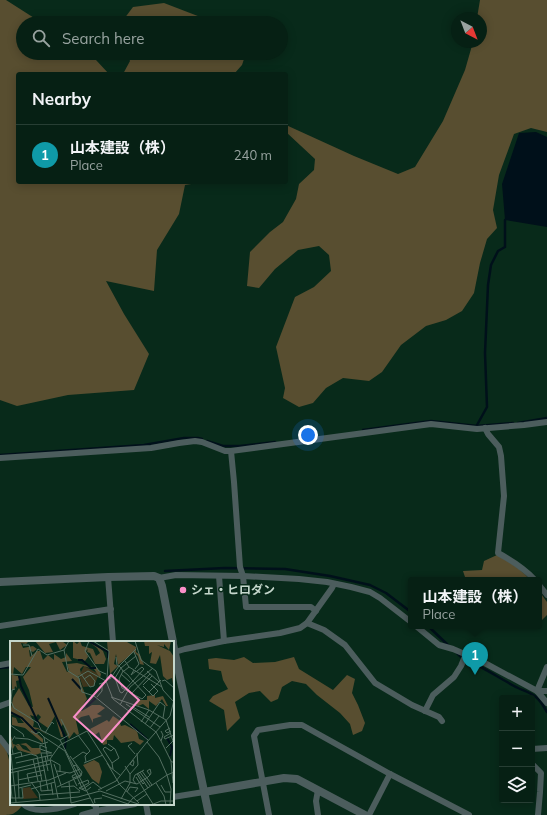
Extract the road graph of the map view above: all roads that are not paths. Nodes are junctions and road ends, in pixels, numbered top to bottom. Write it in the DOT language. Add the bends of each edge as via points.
graph roads {
  1 [pos="547,422"];
  2 [pos="485,428"];
  3 [pos="231,451"];
  4 [pos="0,458"];
  5 [pos="219,576"];
  6 [pos="243,576"];
  7 [pos="108,577"];
  8 [pos="532,577"];
  9 [pos="159,578"];
  10 [pos="0,582"];
  11 [pos="334,584"];
  12 [pos="111,609"];
  13 [pos="316,611"];
  14 [pos="408,620"];
  15 [pos="307,623"];
  16 [pos="0,626"];
  17 [pos="420,629"];
  18 [pos="113,641"];
  19 [pos="172,641"];
  20 [pos="224,641"];
  21 [pos="174,648"];
  22 [pos="174,653"];
  23 [pos="466,654"];
  24 [pos="10,663"];
  25 [pos="0,665"];
  26 [pos="547,667"];
  27 [pos="537,691"];
  28 [pos="547,691"];
  29 [pos="10,702"];
  30 [pos="547,703"];
  31 [pos="0,706"];
  32 [pos="425,711"];
  33 [pos="442,721"];
  34 [pos="0,738"];
  35 [pos="547,748"];
  36 [pos="535,749"];
  37 [pos="10,751"];
  38 [pos="535,767"];
  39 [pos="390,774"];
  40 [pos="262,782"];
  41 [pos="318,790"];
  42 [pos="204,792"];
  43 [pos="174,797"];
  44 [pos="24,805"];
  45 [pos="71,805"];
  46 [pos="131,805"];
  47 [pos="146,805"];
  48 [pos="96,813"];
  49 [pos="82,815"];
  50 [pos="148,815"];
  51 [pos="209,815"];
  52 [pos="269,815"];
  53 [pos="318,815"];
  54 [pos="365,815"];
  55 [pos="369,815"];
  56 [pos="469,815"];
  57 [pos="538,815"];
  1 -- 2 [label="street"];
  2 -- 3 [label="street" via="431,424"];
  2 -- 8 [label="street" via="499,447 501,456 504,496 498,553"];
  3 -- 4 [label="street" via="195,441 151,448"];
  3 -- 6 [label="street" via="240,567"];
  5 -- 6 [label="street"];
  5 -- 9 [label="street" via="176,575"];
  5 -- 20 [label="street"];
  6 -- 11 [label="street"];
  6 -- 13 [label="street" via="246,607 311,607"];
  7 -- 9 [label="street"];
  7 -- 10 [label="street"];
  7 -- 12 [label="street"];
  9 -- 19 [label="street"];
  11 -- 13 [label="street"];
  11 -- 14 [label="street" via="370,592"];
  12 -- 16 [label="street"];
  12 -- 18 [label="street"];
  13 -- 15 [label="street"];
  15 -- 20 [label="street" via="300,628 280,633"];
  15 -- 32 [label="street" via="324,630 345,645 374,683"];
  17 -- 23 [label="street" via="439,645"];
  20 -- 21 [label="street" via="185,649"];
  22 -- 42 [label="street"];
  23 -- 27 [label="street"];
  23 -- 32 [label="street" via="454,677 433,695"];
  24 -- 25 [label="street"];
  26 -- 27 [label="street"];
  27 -- 28 [label="street"];
  27 -- 30 [label="street"];
  29 -- 31 [label="street"];
  32 -- 33 [label="street"];
  34 -- 37 [label="street"];
  35 -- 36 [label="street"];
  38 -- 57 [label="street" via="541,773"];
  39 -- 40 [label="street" via="302,725 290,724 258,730 254,736"];
  39 -- 55 [label="street"];
  39 -- 56 [label="street"];
  40 -- 41 [label="street" via="284,778 297,779"];
  40 -- 42 [label="street"];
  40 -- 52 [label="street"];
  41 -- 53 [label="street"];
  41 -- 54 [label="street"];
  42 -- 43 [label="street"];
  42 -- 51 [label="street"];
  44 -- 45 [label="street" via="36,811"];
  46 -- 48 [label="street"];
  47 -- 50 [label="street"];
  48 -- 49 [label="street"];
}
